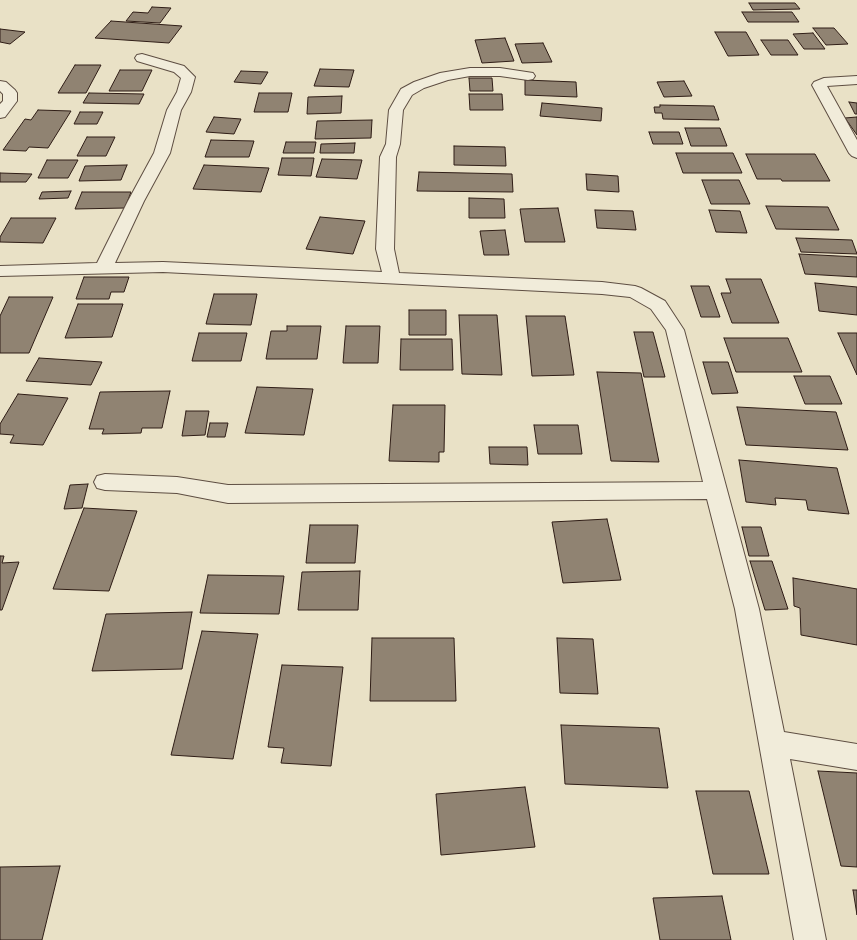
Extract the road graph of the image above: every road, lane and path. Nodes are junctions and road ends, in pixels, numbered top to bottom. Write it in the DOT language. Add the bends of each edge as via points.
graph roads {
  1 [pos="142,58"];
  2 [pos="528,76"];
  3 [pos="857,80"];
  4 [pos="1,85"];
  5 [pos="0,114"];
  6 [pos="857,153"];
  7 [pos="104,268"];
  8 [pos="0,271"];
  9 [pos="392,279"];
  10 [pos="105,482"];
  11 [pos="716,490"];
  12 [pos="773,743"];
  13 [pos="857,757"];
  14 [pos="810,940"];
  1 -- 7 [label="street" via="179,69 188,77 184,92 174,110 162,153"];
  2 -- 9 [label="street" via="470,72 445,76 406,92 396,110 388,157 385,249"];
  3 -- 6 [label="street" via="824,82 819,85"];
  4 -- 5 [label="street" via="10,93 10,101"];
  7 -- 8 [label="street"];
  7 -- 9 [label="street" via="163,267"];
  9 -- 11 [label="street" via="602,288 635,292 658,305 674,330"];
  10 -- 11 [label="street" via="177,485 228,494"];
  11 -- 12 [label="street" via="747,609"];
  12 -- 13 [label="street"];
  12 -- 14 [label="street"];
}
